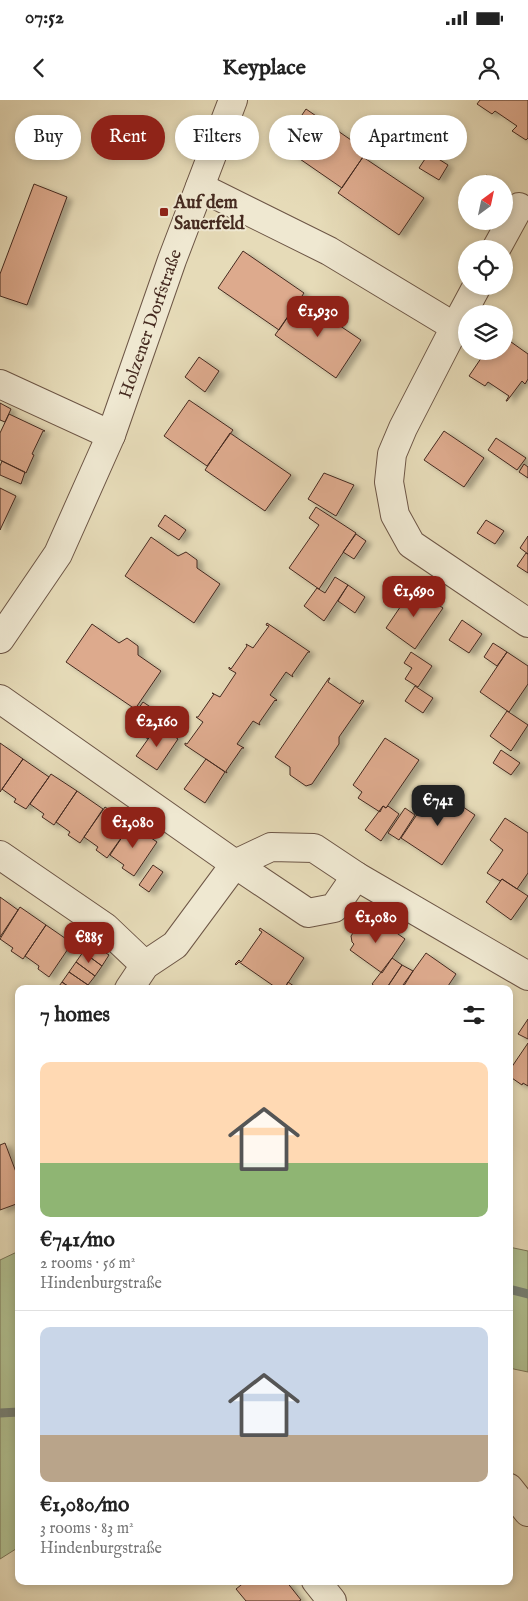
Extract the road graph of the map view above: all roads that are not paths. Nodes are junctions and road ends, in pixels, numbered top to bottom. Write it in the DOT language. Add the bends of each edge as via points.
graph roads {
  1 [pos="233,100"];
  2 [pos="200,187"];
  3 [pos="519,206"];
  4 [pos="501,240"];
  5 [pos="471,295"];
  6 [pos="455,327"];
  7 [pos="0,384"];
  8 [pos="111,435"];
  9 [pos="528,623"];
  10 [pos="0,639"];
  11 [pos="0,699"];
  12 [pos="0,855"];
  13 [pos="235,864"];
  14 [pos="356,876"];
  15 [pos="144,965"];
  16 [pos="528,976"];
  17 [pos="132,985"];
  18 [pos="513,1493"];
  19 [pos="528,1512"];
  20 [pos="319,1585"];
  21 [pos="332,1601"];
  1 -- 2 [label="street, Holzener Dorfstraße"];
  2 -- 6 [label="street" via="329,251"];
  2 -- 8 [label="street, Holzener Dorfstraße"];
  3 -- 4 [label="street"];
  5 -- 6 [label="street"];
  6 -- 9 [label="street" via="392,454 389,482 395,515 411,544"];
  7 -- 8 [label="street"];
  8 -- 10 [label="street, Holzener Dorfstraße" via="58,554"];
  11 -- 13 [label="street"];
  12 -- 15 [label="street" via="105,927"];
  13 -- 14 [label="street" via="271,847 314,848"];
  13 -- 14 [label="street" via="308,913 334,908"];
  13 -- 15 [label="street" via="175,944"];
  14 -- 16 [label="street"];
  15 -- 17 [label="street"];
  18 -- 19 [label="street"];
  20 -- 21 [label="street"];
}
